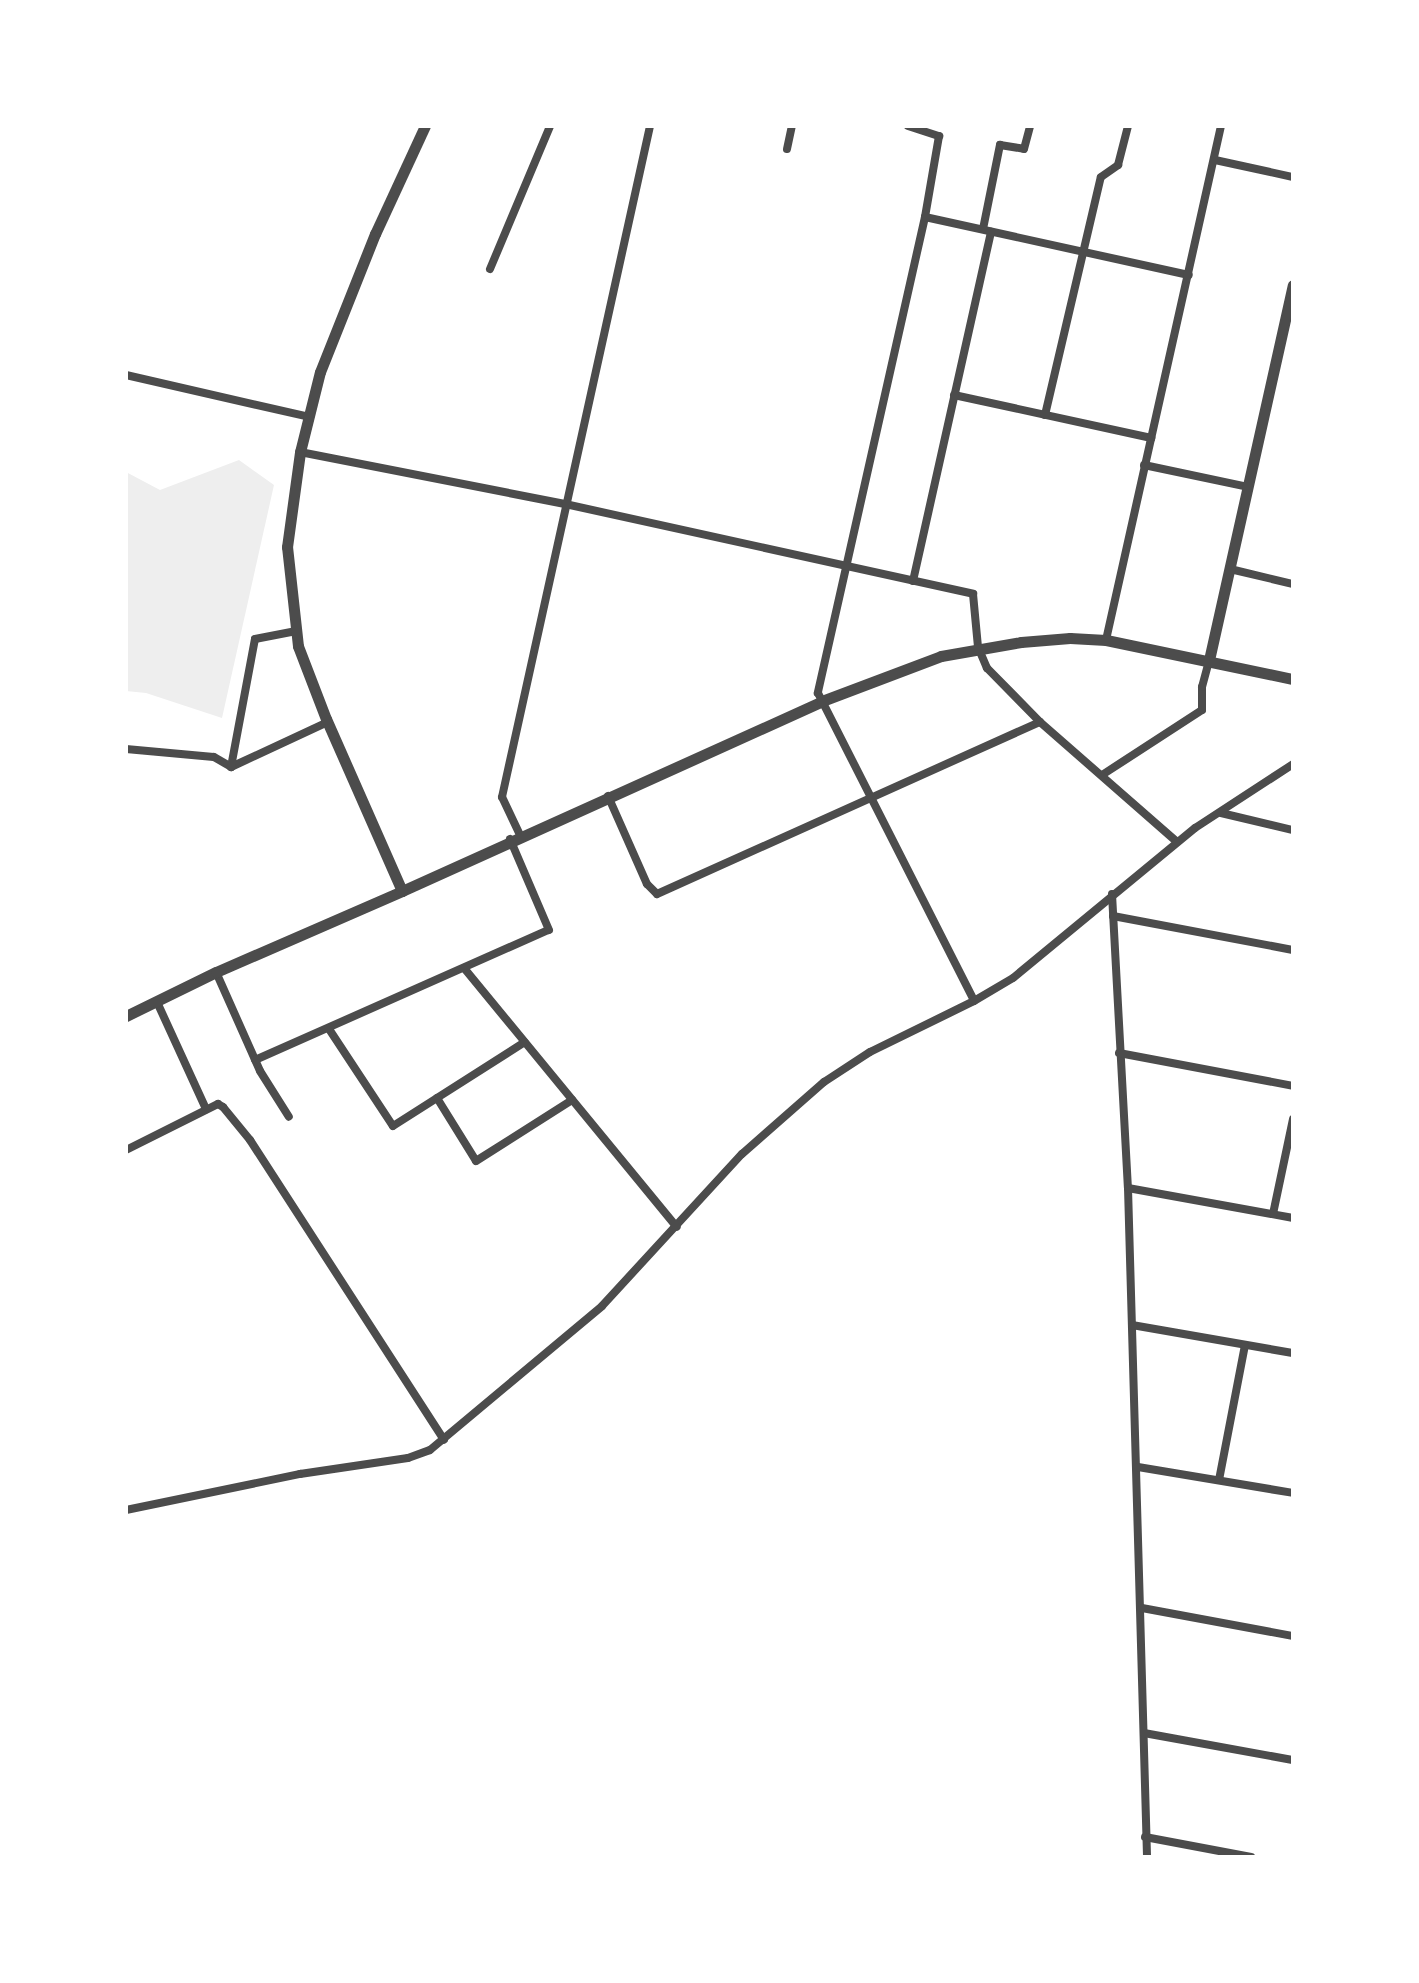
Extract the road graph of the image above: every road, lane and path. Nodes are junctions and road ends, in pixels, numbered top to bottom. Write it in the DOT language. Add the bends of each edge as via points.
graph roads {
  1 [pos="425,126"];
  2 [pos="550,126"];
  3 [pos="650,126"];
  4 [pos="792,126"];
  5 [pos="908,126"];
  6 [pos="1030,126"];
  7 [pos="1128,126"];
  8 [pos="1219,126"];
  9 [pos="929,128"];
  10 [pos="787,149"];
  11 [pos="1215,160"];
  12 [pos="1293,177"];
  13 [pos="925,217"];
  14 [pos="987,231"];
  15 [pos="1083,253"];
  16 [pos="490,269"];
  17 [pos="1189,275"];
  18 [pos="1293,285"];
  19 [pos="1289,322"];
  20 [pos="126,375"];
  21 [pos="954,395"];
  22 [pos="1045,415"];
  23 [pos="309,417"];
  24 [pos="1151,438"];
  25 [pos="300,452"];
  26 [pos="1144,465"];
  27 [pos="1248,487"];
  28 [pos="565,504"];
  29 [pos="845,565"];
  30 [pos="1230,569"];
  31 [pos="913,581"];
  32 [pos="1293,584"];
  33 [pos="296,631"];
  34 [pos="1106,640"];
  35 [pos="978,647"];
  36 [pos="1209,660"];
  37 [pos="1293,679"];
  38 [pos="822,701"];
  39 [pos="328,722"];
  40 [pos="1040,722"];
  41 [pos="126,749"];
  42 [pos="1293,764"];
  43 [pos="231,767"];
  44 [pos="1102,775"];
  45 [pos="608,796"];
  46 [pos="871,798"];
  47 [pos="1221,813"];
  48 [pos="1293,830"];
  49 [pos="515,837"];
  50 [pos="1177,842"];
  51 [pos="402,891"];
  52 [pos="1112,894"];
  53 [pos="1113,916"];
  54 [pos="1293,950"];
  55 [pos="464,968"];
  56 [pos="216,972"];
  57 [pos="974,1001"];
  58 [pos="157,1002"];
  59 [pos="126,1016"];
  60 [pos="329,1029"];
  61 [pos="525,1042"];
  62 [pos="1119,1053"];
  63 [pos="255,1060"];
  64 [pos="1293,1086"];
  65 [pos="437,1098"];
  66 [pos="572,1100"];
  67 [pos="206,1109"];
  68 [pos="289,1117"];
  69 [pos="1293,1119"];
  70 [pos="126,1150"];
  71 [pos="1128,1188"];
  72 [pos="1273,1214"];
  73 [pos="1293,1218"];
  74 [pos="677,1227"];
  75 [pos="1132,1325"];
  76 [pos="1245,1345"];
  77 [pos="1293,1353"];
  78 [pos="444,1440"];
  79 [pos="1138,1467"];
  80 [pos="1219,1480"];
  81 [pos="1293,1493"];
  82 [pos="126,1508"];
  83 [pos="1142,1608"];
  84 [pos="1293,1636"];
  85 [pos="1144,1733"];
  86 [pos="1293,1760"];
  87 [pos="1145,1837"];
  88 [pos="1147,1857"];
  89 [pos="1251,1857"];
  1 -- 23 [label="street" via="375,234 320,372"];
  2 -- 16 [label="street"];
  3 -- 28 [label="street"];
  4 -- 10 [label="street"];
  5 -- 9 [label="street"];
  6 -- 14 [label="street" via="1024,149 1000,145"];
  7 -- 15 [label="street" via="1118,165 1101,177"];
  8 -- 11 [label="street"];
  9 -- 13 [label="street" via="939,136"];
  11 -- 12 [label="street"];
  11 -- 17 [label="street"];
  13 -- 14 [label="street"];
  13 -- 29 [label="street"];
  14 -- 15 [label="street"];
  14 -- 21 [label="street"];
  15 -- 17 [label="street"];
  15 -- 22 [label="street"];
  17 -- 24 [label="street"];
  18 -- 19 [label="street"];
  19 -- 27 [label="street"];
  20 -- 23 [label="street"];
  21 -- 22 [label="street"];
  21 -- 31 [label="street"];
  22 -- 24 [label="street"];
  23 -- 25 [label="street"];
  24 -- 26 [label="street"];
  25 -- 28 [label="street"];
  25 -- 33 [label="street" via="287,547"];
  26 -- 27 [label="street"];
  26 -- 34 [label="street"];
  27 -- 30 [label="street"];
  28 -- 29 [label="street"];
  28 -- 49 [label="street" via="502,797"];
  29 -- 31 [label="street"];
  29 -- 38 [label="street" via="818,693"];
  30 -- 32 [label="street"];
  30 -- 36 [label="street"];
  31 -- 35 [label="street" via="973,594"];
  33 -- 39 [label="street"];
  33 -- 43 [label="street" via="255,639"];
  34 -- 35 [label="street"];
  34 -- 36 [label="street"];
  35 -- 38 [label="street" via="888,673"];
  35 -- 40 [label="street" via="987,668"];
  36 -- 37 [label="street"];
  36 -- 44 [label="street" via="1202,710"];
  38 -- 45 [label="street"];
  38 -- 46 [label="street"];
  39 -- 43 [label="street"];
  39 -- 51 [label="street"];
  40 -- 44 [label="street"];
  40 -- 46 [label="street"];
  41 -- 43 [label="street" via="214,757"];
  42 -- 47 [label="street"];
  44 -- 50 [label="street"];
  45 -- 46 [label="street" via="647,884 657,894"];
  45 -- 49 [label="street"];
  46 -- 57 [label="street"];
  47 -- 48 [label="street"];
  47 -- 50 [label="street"];
  49 -- 51 [label="street"];
  49 -- 55 [label="street" via="549,930"];
  50 -- 52 [label="street"];
  51 -- 56 [label="street"];
  52 -- 53 [label="street"];
  52 -- 57 [label="street" via="1013,978"];
  53 -- 54 [label="street"];
  53 -- 62 [label="street"];
  55 -- 60 [label="street"];
  55 -- 61 [label="street"];
  56 -- 58 [label="street"];
  56 -- 63 [label="street"];
  57 -- 74 [label="street" via="915,1027 824,1082 742,1154"];
  58 -- 59 [label="street"];
  58 -- 67 [label="street"];
  60 -- 63 [label="street"];
  60 -- 65 [label="street" via="393,1126"];
  61 -- 65 [label="street"];
  61 -- 66 [label="street"];
  62 -- 64 [label="street"];
  62 -- 71 [label="street"];
  63 -- 68 [label="street"];
  65 -- 66 [label="street" via="476,1161"];
  66 -- 74 [label="street"];
  67 -- 70 [label="street"];
  67 -- 78 [label="street" via="223,1107 250,1140"];
  69 -- 72 [label="street"];
  71 -- 72 [label="street"];
  71 -- 75 [label="street"];
  72 -- 73 [label="street"];
  74 -- 78 [label="street" via="602,1306"];
  75 -- 76 [label="street"];
  75 -- 79 [label="street"];
  76 -- 77 [label="street"];
  76 -- 80 [label="street"];
  78 -- 82 [label="street" via="408,1458"];
  79 -- 80 [label="street"];
  79 -- 83 [label="street"];
  80 -- 81 [label="street"];
  83 -- 84 [label="street"];
  83 -- 85 [label="street"];
  85 -- 86 [label="street"];
  85 -- 87 [label="street"];
  87 -- 88 [label="street"];
  87 -- 89 [label="street"];
}
